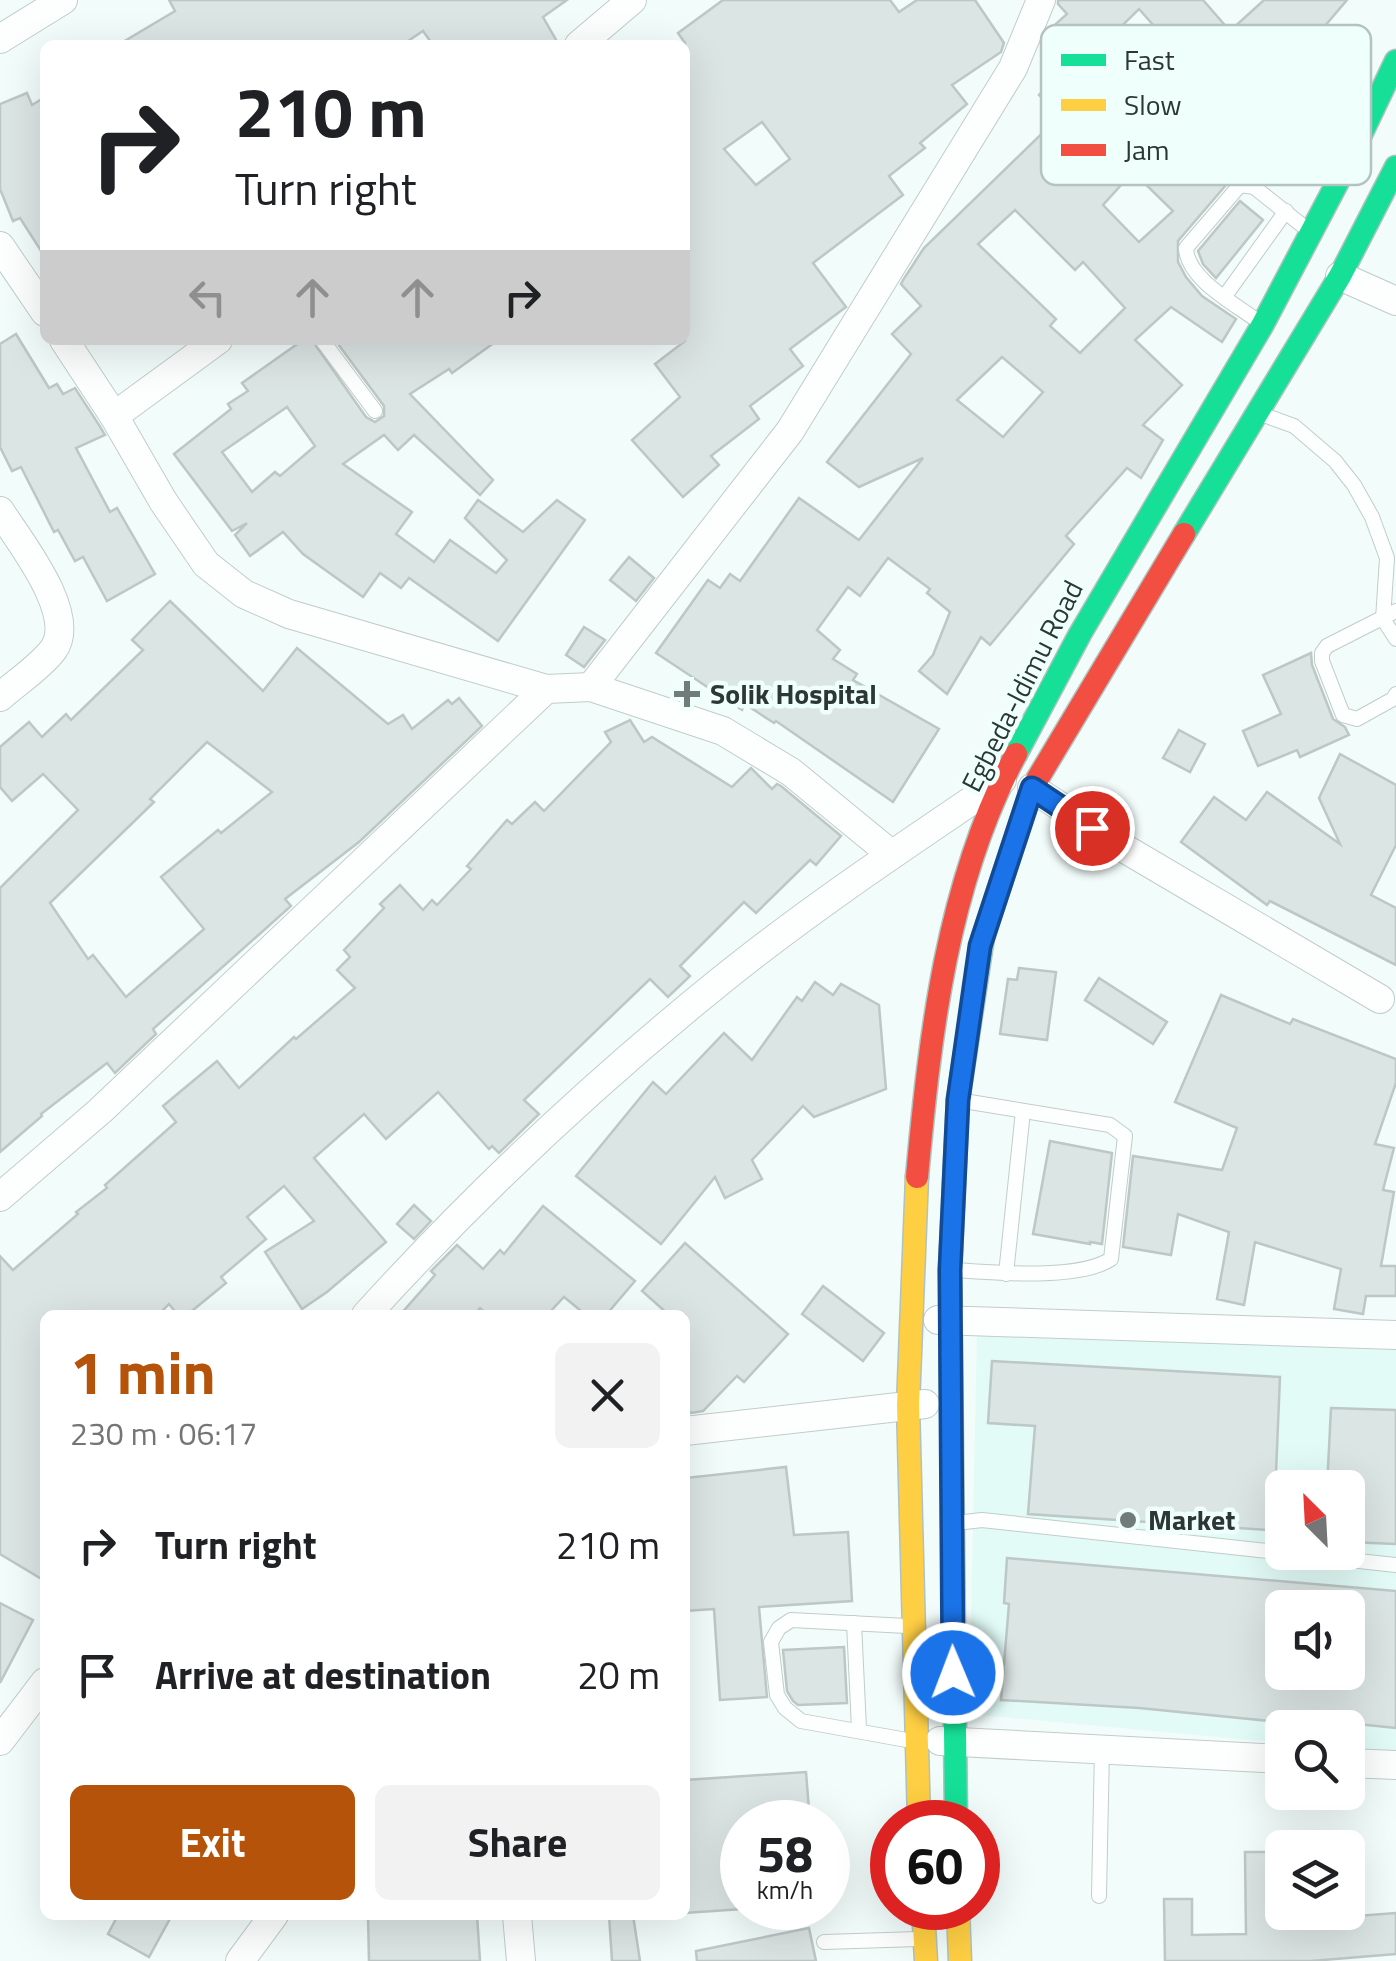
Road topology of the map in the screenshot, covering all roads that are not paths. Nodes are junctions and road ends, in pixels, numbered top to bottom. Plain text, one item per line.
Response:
1 (63, 0) edge
2 (632, 0) edge
3 (1041, 0) edge
4 (0, 39) edge
5 (584, 40) edge
6 (1396, 62) edge
7 (1371, 115) edge
8 (1396, 167) edge
9 (1336, 185) edge
10 (1286, 210) junction
11 (1310, 232) junction
12 (5, 263) edge
13 (1340, 276) junction
14 (1225, 296) junction
15 (1396, 300) edge
16 (40, 306) edge
17 (1263, 324) junction
18 (67, 345) edge
19 (211, 345) edge
20 (326, 345) edge
21 (375, 410) dead end
22 (1259, 413) junction
23 (114, 416) junction
24 (0, 511) edge
25 (1389, 616) edge
26 (1396, 640) edge
27 (591, 687) junction
28 (546, 690) junction
29 (1396, 694) edge
30 (0, 697) edge
31 (1002, 780) junction
32 (1032, 788) junction
33 (891, 854) junction
34 (1380, 999) dead end
35 (958, 1100) junction
36 (1023, 1110) junction
37 (0, 1197) edge
38 (950, 1270) junction
39 (1006, 1274) junction
40 (371, 1310) edge
41 (952, 1319) junction
42 (912, 1321) junction
43 (1396, 1335) edge
44 (951, 1402) junction
45 (908, 1405) junction
46 (690, 1430) edge
47 (951, 1524) junction
48 (1396, 1565) edge
49 (854, 1623) junction
50 (913, 1626) junction
51 (40, 1689) edge
52 (859, 1729) junction
53 (0, 1741) edge
54 (954, 1741) junction
55 (916, 1742) junction
56 (1102, 1749) junction
57 (1265, 1758) edge
58 (1365, 1763) edge
59 (1396, 1765) edge
60 (918, 1800) edge
61 (955, 1800) edge
62 (1099, 1896) dead end
63 (270, 1920) edge
64 (517, 1920) edge
65 (959, 1930) edge
66 (824, 1942) dead end
67 (925, 1950) edge
68 (240, 1961) edge
69 (521, 1961) edge
70 (960, 1961) edge

1 - 4 street
2 - 5 street
3 - 27 street
6 - 7 main road, Egbeda-Idimu Road
8 - 13 main road, Egbeda-Idimu Road
9 - 11 main road, Egbeda-Idimu Road
10 - 11 lane
10 - 14 lane
10 - 14 lane
11 - 17 main road, Egbeda-Idimu Road
12 - 16 street
13 - 15 street
13 - 22 main road, Egbeda-Idimu Road
14 - 17 lane
17 - 31 main road, Egbeda-Idimu Road
18 - 23 street
19 - 23 street
20 - 21 lane
22 - 25 lane
22 - 32 main road, Egbeda-Idimu Road
23 - 28 street
24 - 30 street
25 - 26 lane
25 - 29 lane
27 - 28 street
27 - 33 street
28 - 37 street
31 - 33 street
31 - 42 main road, Egbeda-Idimu Road
32 - 34 street
32 - 35 main road, Egbeda-Idimu Road
33 - 40 street
35 - 36 lane
35 - 38 main road, Egbeda-Idimu Road
36 - 39 lane
36 - 39 lane
38 - 39 lane
38 - 41 main road, Egbeda-Idimu Road
41 - 42 street
41 - 43 street
41 - 44 main road, Egbeda-Idimu Road
42 - 45 main road, Egbeda-Idimu Road
44 - 45 street
44 - 47 main road, Egbeda-Idimu Road
45 - 46 street
45 - 50 main road, Egbeda-Idimu Road
47 - 48 lane
47 - 54 main road, Egbeda-Idimu Road
49 - 50 lane
49 - 52 lane
49 - 52 lane
50 - 55 main road, Egbeda-Idimu Road
51 - 53 street
52 - 55 lane
54 - 55 street
54 - 56 street
54 - 61 main road, Egbeda-Idimu Road
55 - 60 main road, Egbeda-Idimu Road
56 - 57 street
56 - 62 lane
58 - 59 street
63 - 68 street
64 - 69 street
65 - 70 main road
66 - 67 lane

